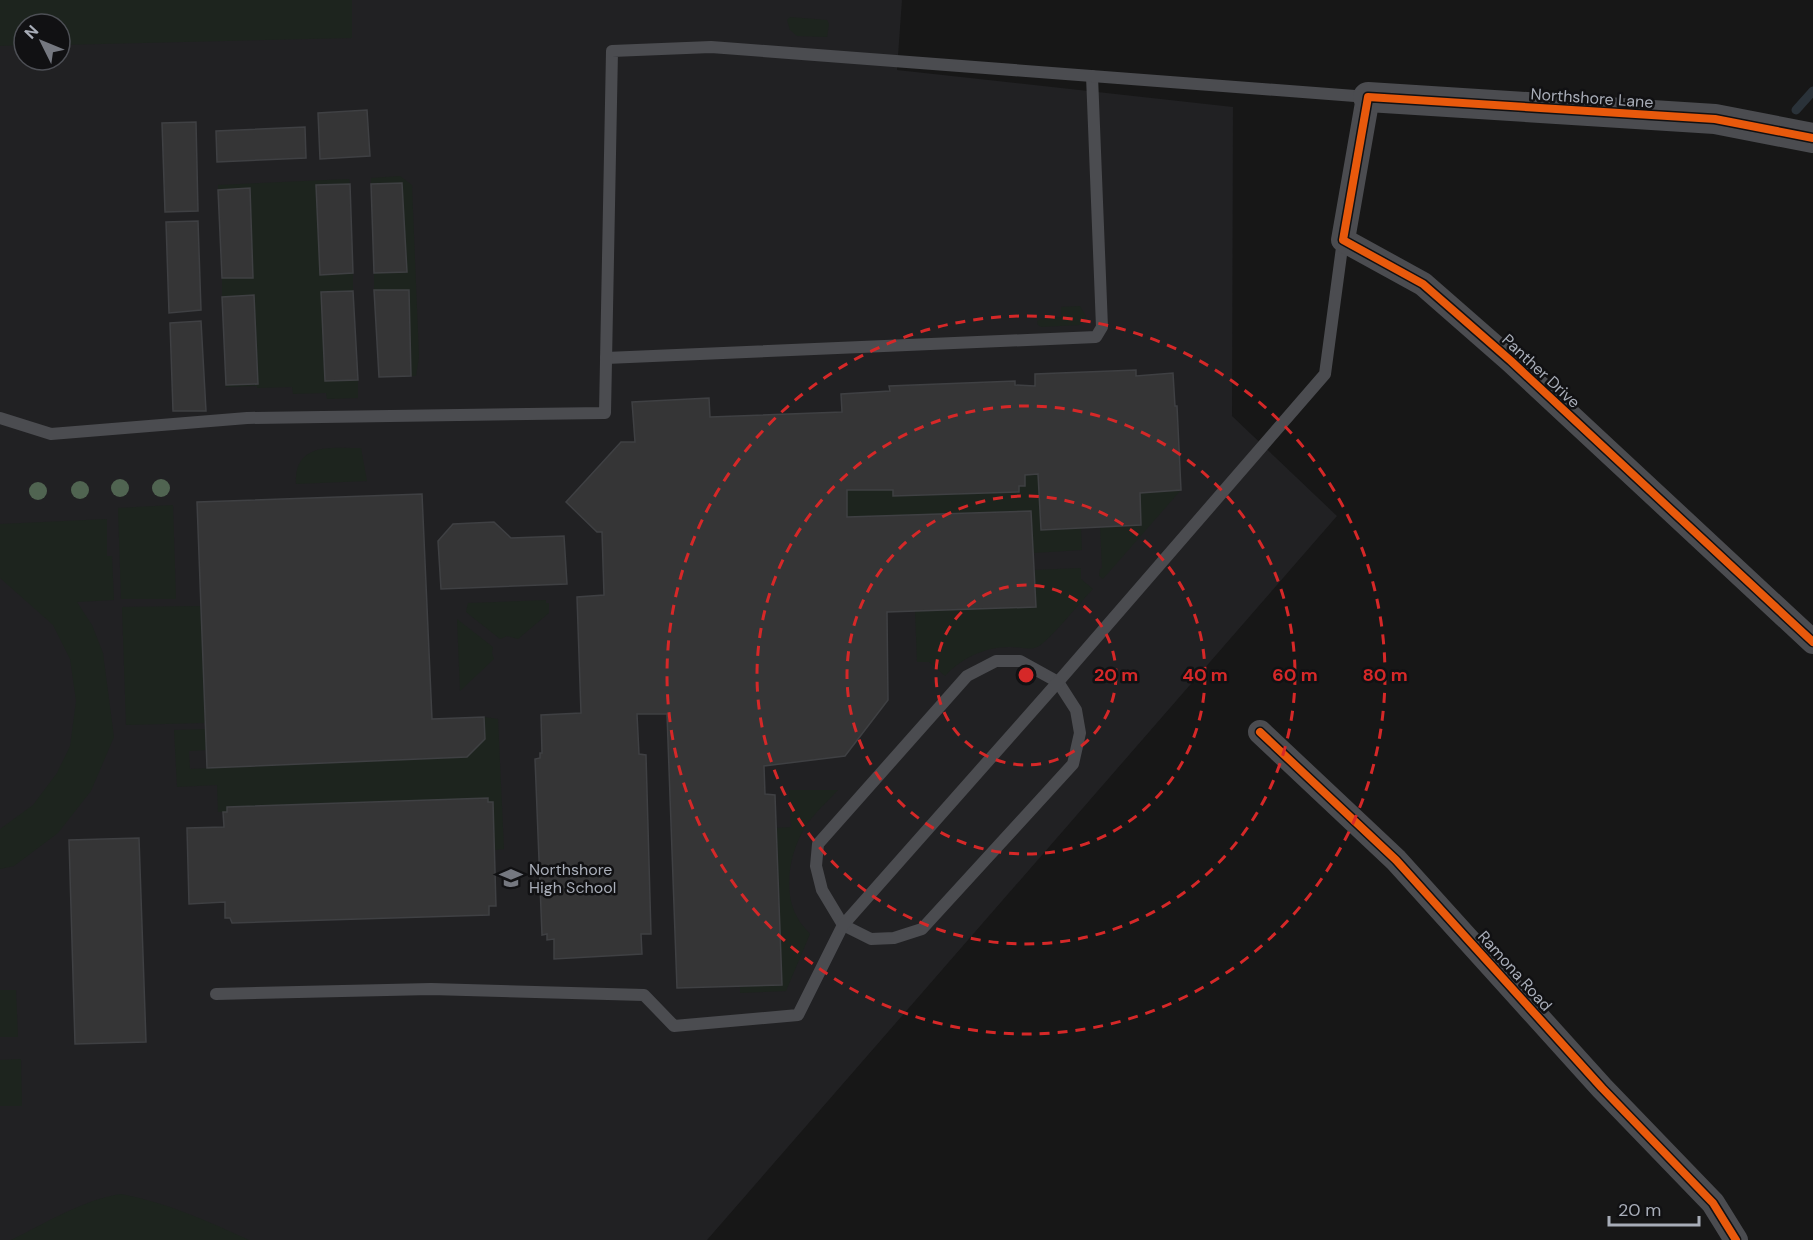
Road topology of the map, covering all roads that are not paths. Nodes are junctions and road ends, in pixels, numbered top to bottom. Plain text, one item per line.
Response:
1 (1092, 76) junction
2 (1368, 97) junction
3 (1813, 138) edge
4 (1343, 240) junction
5 (606, 358) junction
6 (0, 418) edge
7 (1813, 642) edge
8 (1058, 682) junction
9 (1260, 732) dead end
10 (843, 925) junction
11 (216, 994) dead end
12 (1736, 1240) edge

1 - 2 lane
1 - 5 lane
1 - 5 lane
2 - 3 street, Northshore Lane
2 - 4 street
4 - 7 street, Panther Drive
4 - 8 lane
5 - 6 lane
8 - 10 lane
8 - 10 lane
8 - 10 lane
9 - 12 street, Ramona Road
10 - 11 lane

